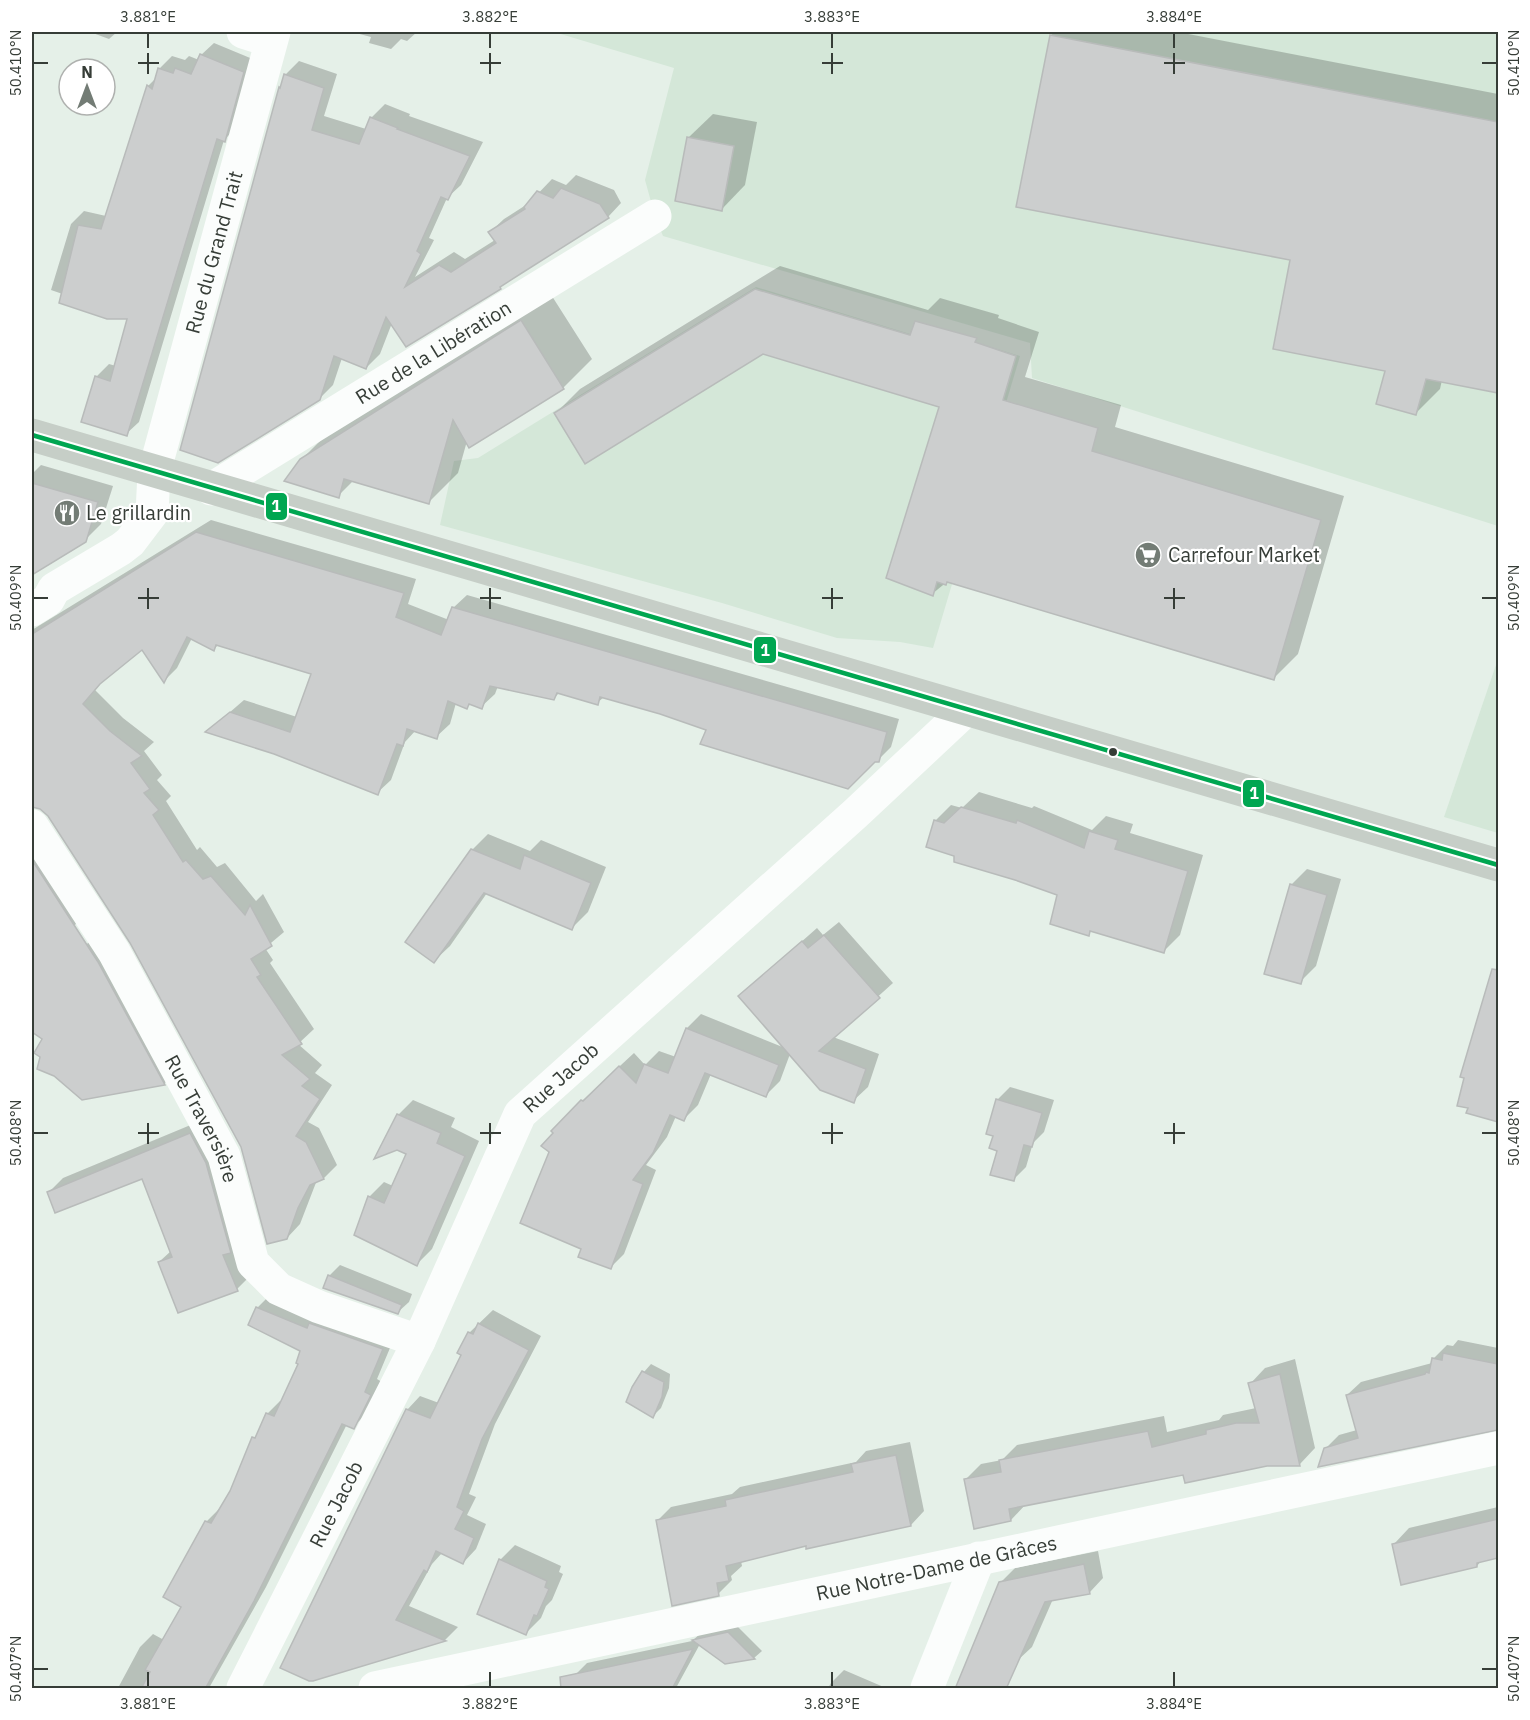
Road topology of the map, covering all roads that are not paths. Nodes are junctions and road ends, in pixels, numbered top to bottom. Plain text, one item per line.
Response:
1 (263, 35) edge
2 (655, 216) dead end
3 (32, 435) edge
4 (154, 473) junction
5 (211, 489) junction
6 (32, 610) edge
7 (966, 710) junction
8 (32, 826) edge
9 (1498, 865) edge
10 (419, 1341) junction
11 (1498, 1448) edge
12 (979, 1558) junction
13 (243, 1689) edge
14 (375, 1689) edge
15 (927, 1689) edge

1 - 4 street, Rue du Grand Trait
2 - 5 street, Rue de la Libération
3 - 4 main road
4 - 5 main road
4 - 6 street
5 - 7 main road
7 - 9 main road
7 - 10 street, Rue Jacob
8 - 10 street, Rue Traversière
10 - 13 street, Rue Jacob
11 - 12 street, Rue Notre-Dame de Grâces
12 - 14 street, Rue Notre-Dame de Grâces
12 - 15 street

